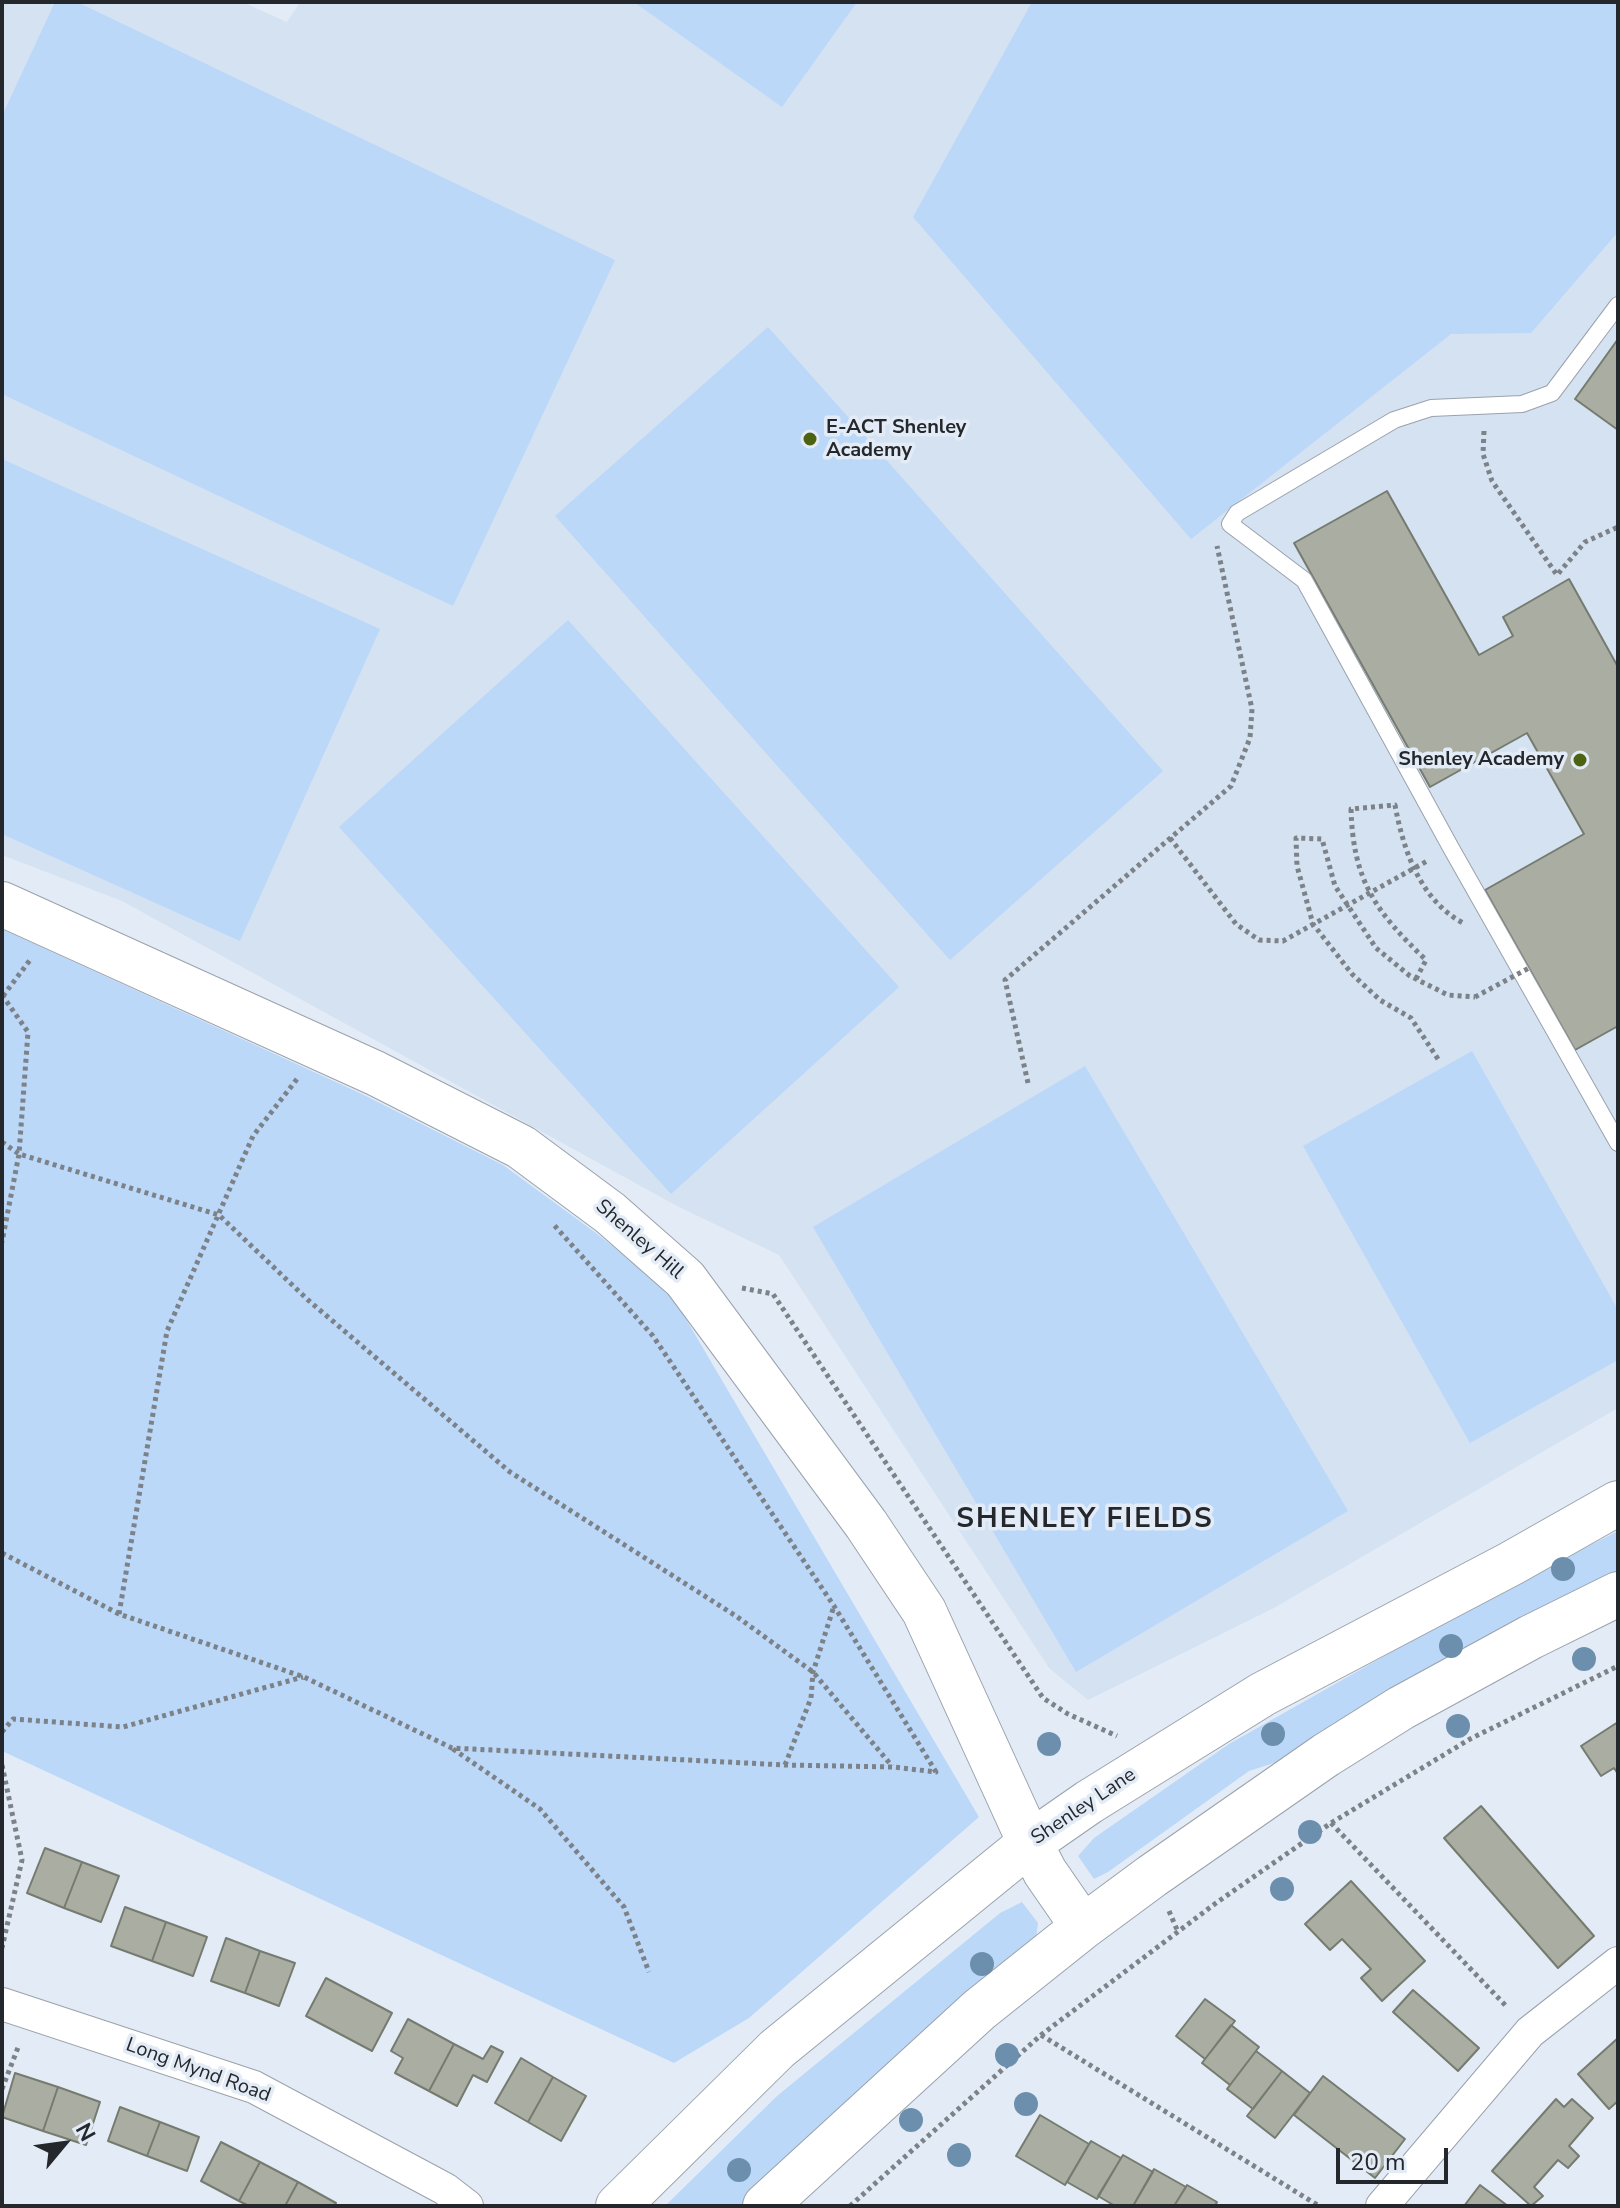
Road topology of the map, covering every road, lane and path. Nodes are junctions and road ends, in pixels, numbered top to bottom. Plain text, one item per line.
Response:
1 (1618, 305) edge
2 (1486, 406) junction
3 (1230, 524) junction
4 (1618, 527) edge
5 (1170, 838) junction
6 (1428, 861) dead end
7 (1414, 868) junction
8 (1369, 893) junction
9 (2, 904) edge
10 (1347, 905) junction
11 (1313, 924) junction
12 (1502, 937) junction
13 (18, 955) dead end
14 (1529, 968) dead end
15 (1416, 979) junction
16 (2, 996) edge
17 (1438, 1059) dead end
18 (302, 1072) dead end
19 (1028, 1083) dead end
20 (2, 1142) edge
21 (1618, 1143) edge
22 (19, 1154) junction
23 (219, 1215) junction
24 (551, 1222) dead end
25 (2, 1242) edge
26 (685, 1279) junction
27 (1618, 1503) edge
28 (2, 1553) edge
29 (1618, 1594) edge
30 (834, 1606) junction
31 (119, 1614) junction
32 (1618, 1666) edge
33 (813, 1672) junction
34 (304, 1677) junction
35 (2, 1732) edge
36 (1127, 1741) dead end
37 (452, 1748) junction
38 (2, 1765) edge
39 (785, 1765) junction
40 (893, 1767) junction
41 (1331, 1823) junction
42 (1030, 1843) junction
43 (1083, 1927) junction
44 (2, 1948) edge
45 (1618, 1963) edge
46 (649, 1972) dead end
47 (16, 2009) edge
48 (1530, 2032) junction
49 (1041, 2035) junction
50 (2, 2089) edge
51 (450, 2200) edge
52 (618, 2206) edge
53 (765, 2206) edge
54 (850, 2206) edge
55 (1319, 2206) edge
56 (1382, 2206) edge

1 - 2 lane
2 - 3 lane
2 - 4 path
3 - 5 path
3 - 12 lane
5 - 11 path
5 - 19 path
6 - 7 path
7 - 8 path
7 - 8 path
7 - 12 path
8 - 10 path
8 - 15 path
9 - 26 main road, Shenley Hill
10 - 11 path
10 - 11 path
10 - 15 path
11 - 17 path
12 - 21 lane
13 - 16 path
14 - 15 path, bridge
16 - 22 path
18 - 23 path
20 - 22 path
22 - 23 path
22 - 25 path
23 - 31 path
23 - 33 path
24 - 30 path
26 - 36 path
26 - 42 main road, Shenley Hill
27 - 42 main road, Shenley Lane
28 - 31 path
29 - 43 main road
30 - 33 path
30 - 40 path
31 - 34 path
32 - 41 path
33 - 39 path
33 - 40 path
34 - 35 path
34 - 37 path
37 - 39 path
37 - 46 path
38 - 44 path
39 - 40 path
41 - 48 path
41 - 49 path
42 - 43 main road, Shenley Hill
42 - 52 main road, Shenley Lane
43 - 53 main road
45 - 48 street
47 - 50 path
47 - 51 street, Long Mynd Road
48 - 56 street
49 - 54 path
49 - 55 path

